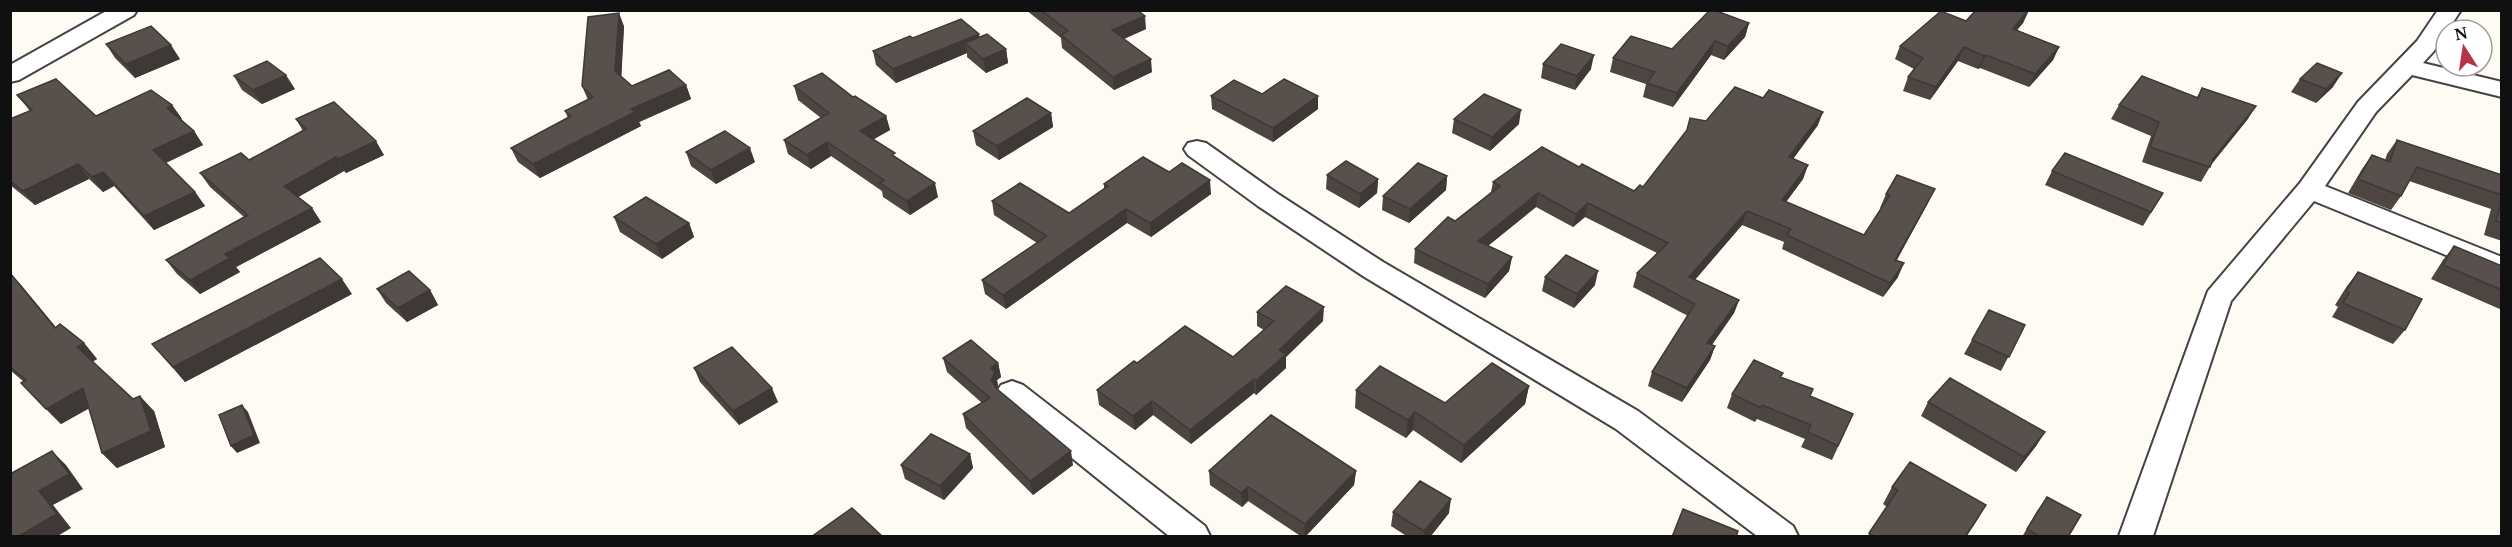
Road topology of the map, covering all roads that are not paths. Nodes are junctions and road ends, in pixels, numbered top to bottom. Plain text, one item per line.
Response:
1 (126, 10) edge
2 (2450, 10) edge
3 (2407, 66) junction
4 (10, 75) edge
5 (2502, 90) edge
6 (1197, 149) dead end
7 (2308, 189) junction
8 (2502, 268) edge
9 (1012, 393) dead end
10 (1193, 537) edge
11 (1781, 537) edge
12 (2136, 537) edge

1 - 4 street
2 - 3 street
3 - 5 street
3 - 7 street
6 - 11 street
7 - 8 street
7 - 12 street
9 - 10 street

